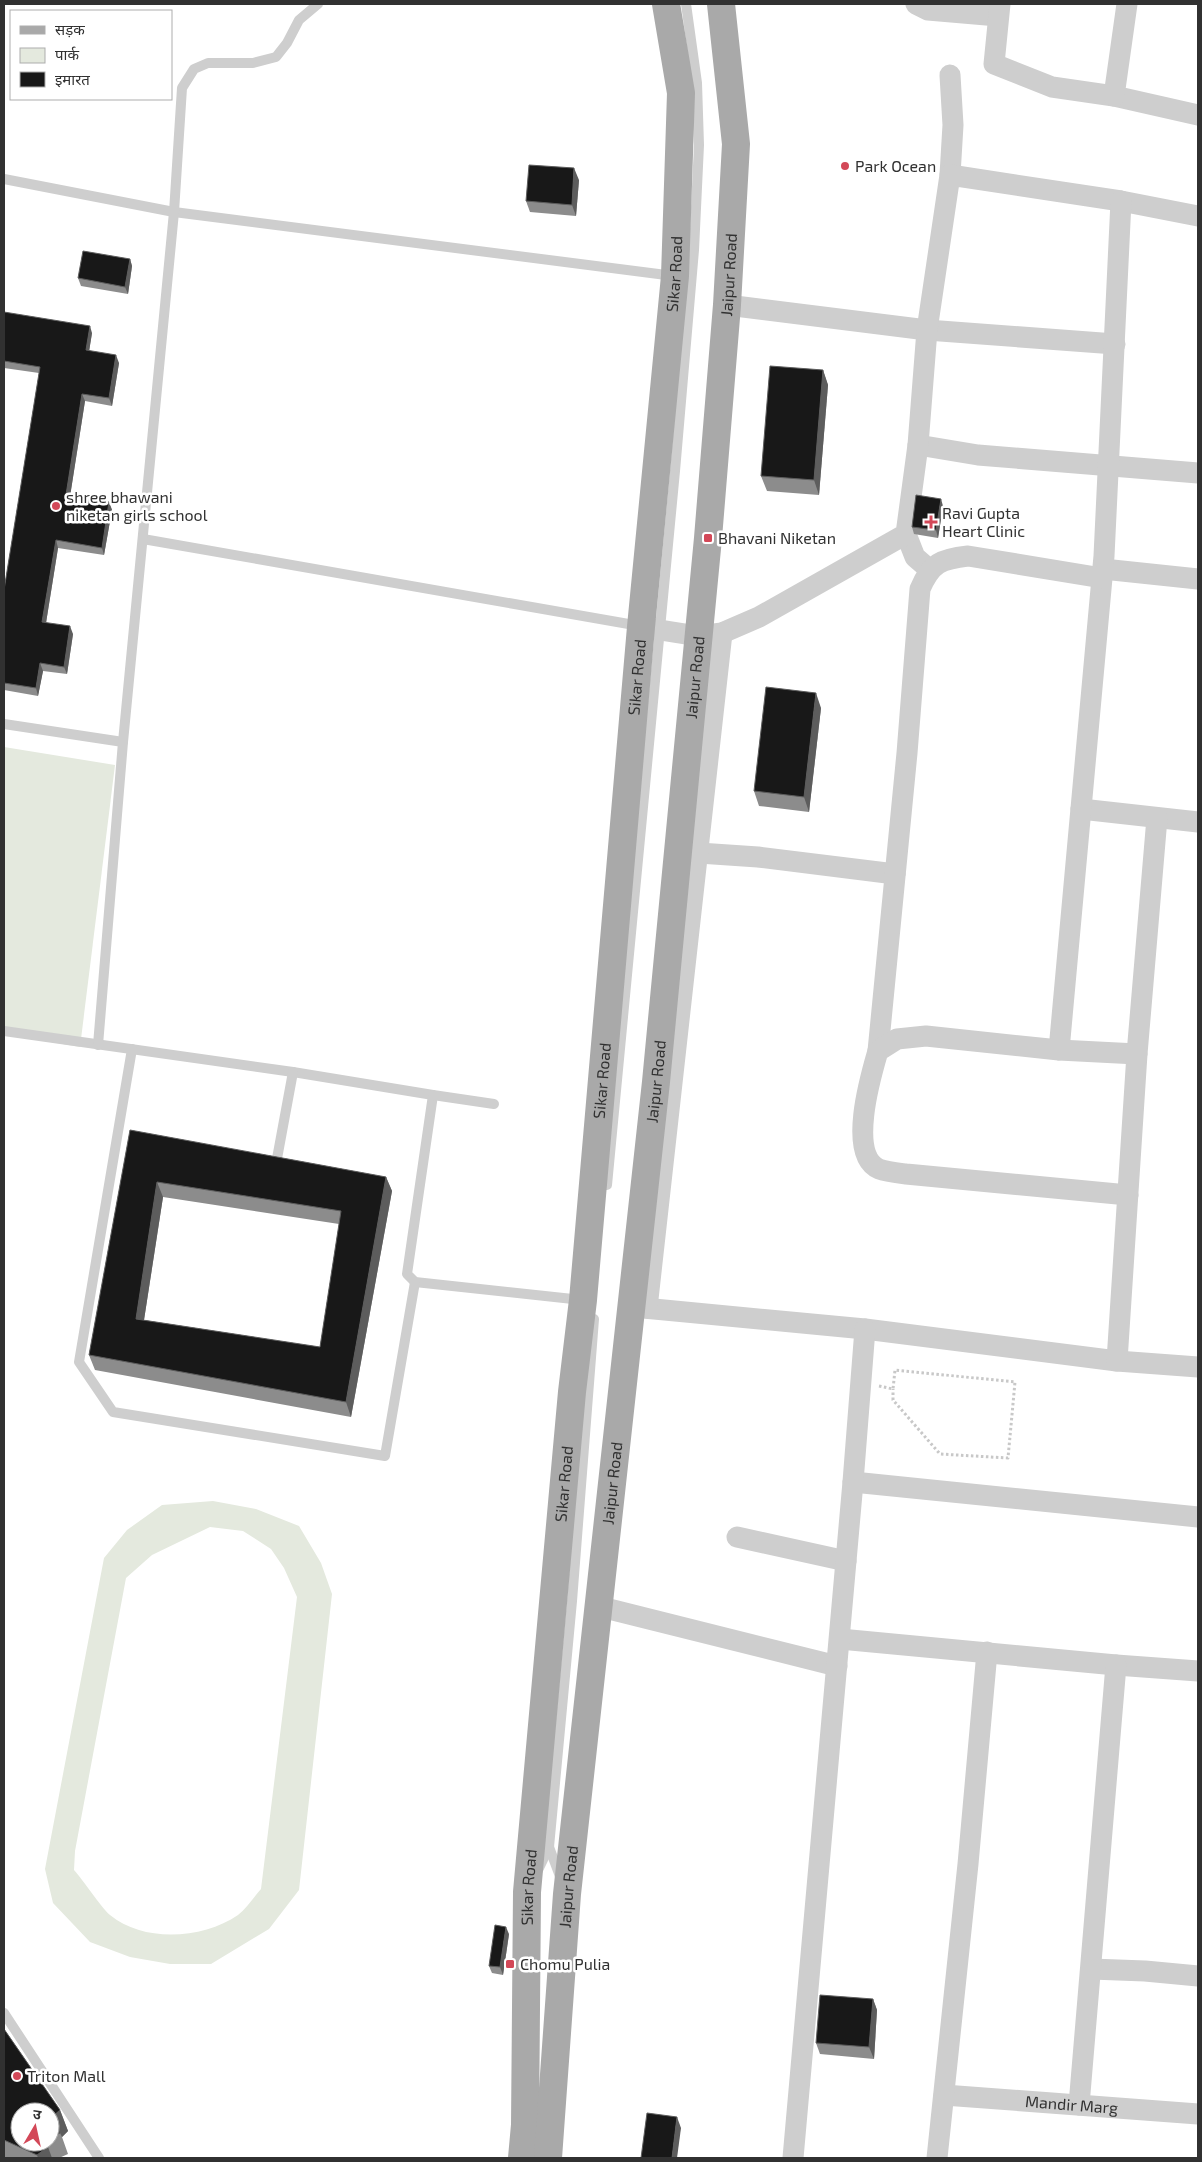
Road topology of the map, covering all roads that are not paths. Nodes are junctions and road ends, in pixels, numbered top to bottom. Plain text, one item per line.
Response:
1 (318, 4) edge
2 (666, 4) edge
3 (686, 4) edge
4 (721, 4) edge
5 (916, 4) edge
6 (1127, 4) edge
7 (999, 10) edge
8 (950, 75) dead end
9 (1114, 96) junction
10 (1198, 115) edge
11 (950, 175) junction
12 (4, 179) edge
13 (1121, 201) junction
14 (174, 212) junction
15 (1198, 216) edge
16 (674, 276) junction
17 (727, 305) junction
18 (927, 330) junction
19 (1115, 344) junction
20 (918, 445) junction
21 (1110, 465) junction
22 (1198, 473) edge
23 (906, 534) junction
24 (143, 539) junction
25 (930, 570) junction
26 (1102, 573) junction
27 (1198, 579) edge
28 (650, 628) junction
29 (710, 634) junction
30 (4, 724) edge
31 (123, 742) junction
32 (1081, 809) junction
33 (1157, 818) junction
34 (1198, 822) edge
35 (688, 852) junction
36 (895, 874) junction
37 (4, 1031) edge
38 (98, 1045) junction
39 (132, 1049) junction
40 (1059, 1050) junction
41 (878, 1051) junction
42 (1137, 1054) junction
43 (293, 1072) junction
44 (433, 1095) junction
45 (494, 1104) dead end
46 (276, 1164) edge
47 (606, 1192) dead end
48 (1128, 1195) junction
49 (415, 1282) junction
50 (589, 1305) junction
51 (639, 1307) junction
52 (865, 1329) junction
53 (1117, 1360) junction
54 (1198, 1367) edge
55 (853, 1482) junction
56 (1198, 1517) edge
57 (736, 1537) dead end
58 (846, 1561) junction
59 (597, 1606) junction
60 (840, 1639) junction
61 (987, 1652) junction
62 (1116, 1665) junction
63 (837, 1666) junction
64 (1198, 1671) edge
65 (549, 1847) junction
66 (527, 1892) junction
67 (566, 1894) junction
68 (1090, 1969) junction
69 (1198, 1976) edge
70 (4, 2013) edge
71 (944, 2095) junction
72 (1079, 2105) junction
73 (1198, 2114) edge
74 (99, 2158) edge
75 (522, 2158) edge
76 (548, 2158) edge
77 (793, 2158) edge
78 (937, 2158) edge

1 - 14 lane
2 - 16 main road, Sikar Road
3 - 28 lane
4 - 17 main road, Jaipur Road
5 - 7 street
6 - 9 street
7 - 9 street
8 - 11 street
9 - 10 street
11 - 13 street
11 - 18 street
12 - 14 lane
13 - 15 street
13 - 19 street
14 - 16 lane
14 - 24 lane
16 - 28 main road, Sikar Road
17 - 18 street
17 - 29 main road, Jaipur Road
18 - 19 street
18 - 20 street
19 - 21 street
20 - 21 street
20 - 23 street
21 - 22 street
21 - 26 street
23 - 25 street
23 - 29 street
24 - 28 lane
24 - 31 lane
25 - 26 street
25 - 36 street
26 - 27 street
26 - 32 street
28 - 29 street
28 - 47 lane
28 - 50 main road, Sikar Road
29 - 35 main road, Jaipur Road
30 - 31 lane
31 - 38 lane
32 - 33 street
32 - 40 street
33 - 34 street
33 - 42 street
35 - 36 street
35 - 51 main road, Jaipur Road
36 - 41 street
37 - 38 lane
38 - 39 lane
39 - 43 lane
39 - 49 lane
40 - 41 street
40 - 42 street
41 - 48 street
42 - 48 street
43 - 44 lane
43 - 46 lane
44 - 45 lane
44 - 49 lane
48 - 53 street
49 - 50 lane
50 - 65 lane
50 - 66 main road, Sikar Road
51 - 52 street
51 - 59 main road, Jaipur Road
52 - 53 street
52 - 55 street
53 - 54 street
55 - 56 street
55 - 58 street
57 - 58 street
58 - 60 street
59 - 63 street
59 - 67 main road, Jaipur Road
60 - 61 street
60 - 63 street
61 - 62 street
61 - 71 street
62 - 64 street
62 - 68 street
63 - 77 street
65 - 66 lane
65 - 67 lane
66 - 75 main road, Sikar Road
67 - 76 main road, Jaipur Road
68 - 69 street
68 - 72 street
70 - 74 lane
71 - 72 street, Mandir Marg
71 - 78 street
72 - 73 street, Mandir Marg

